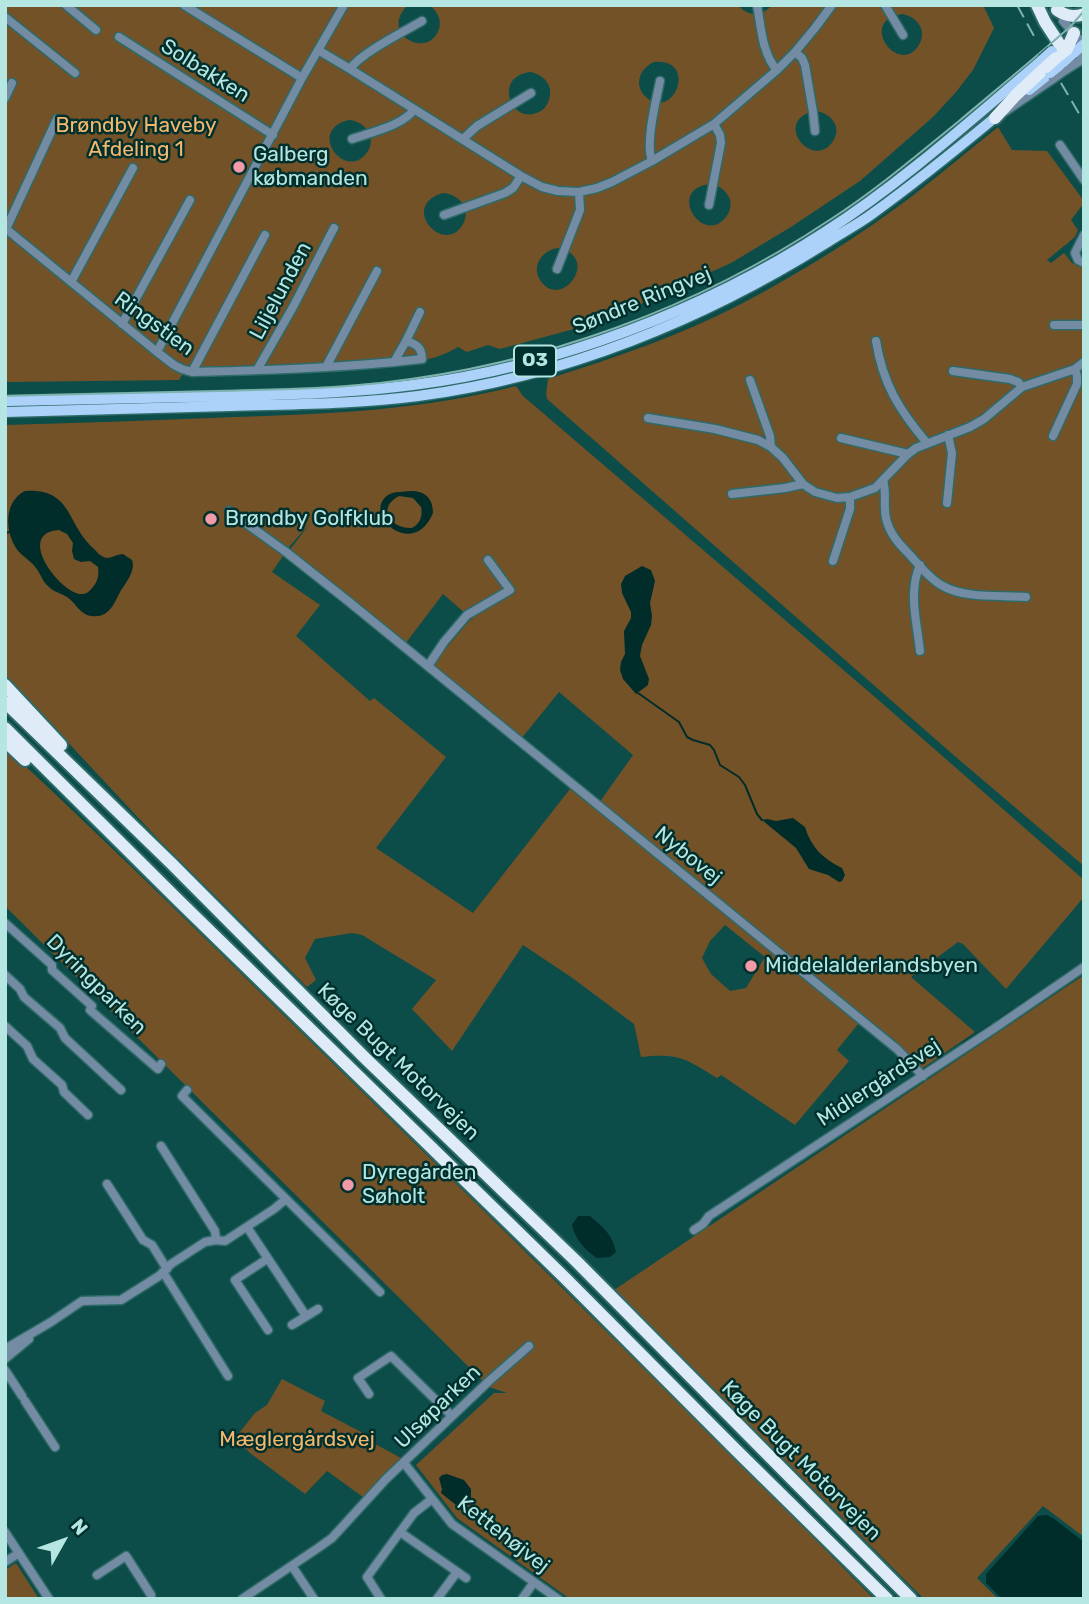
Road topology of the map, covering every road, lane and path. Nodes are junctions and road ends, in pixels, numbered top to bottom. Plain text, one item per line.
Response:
1 (66, 5) edge
2 (184, 5) edge
3 (344, 5) edge
4 (757, 5) edge
5 (832, 5) edge
6 (885, 5) edge
7 (1039, 5) edge
8 (1057, 12) edge
9 (1084, 14) edge
10 (5, 17) edge
11 (422, 21) dead end
12 (96, 30) dead end
13 (903, 35) dead end
14 (119, 37) dead end
15 (318, 50) junction
16 (795, 52) junction
17 (1068, 52) edge
18 (350, 69) junction
19 (776, 70) junction
20 (75, 73) dead end
21 (302, 78) junction
22 (660, 81) dead end
23 (12, 83) dead end
24 (531, 93) dead end
25 (5, 98) edge
26 (414, 109) junction
27 (995, 118) joint
28 (57, 119) dead end
29 (714, 124) junction
30 (815, 131) dead end
31 (273, 135) junction
32 (352, 139) dead end
33 (463, 139) junction
34 (1060, 145) dead end
35 (652, 161) junction
36 (133, 168) dead end
37 (521, 176) junction
38 (1084, 180) edge
39 (579, 192) junction
40 (190, 200) dead end
41 (709, 205) dead end
42 (444, 215) dead end
43 (6, 228) edge
44 (334, 228) dead end
45 (1084, 234) edge
46 (265, 235) dead end
47 (1084, 263) edge
48 (556, 270) dead end
49 (377, 271) dead end
50 (71, 282) junction
51 (419, 312) dead end
52 (122, 324) junction
53 (1054, 325) dead end
54 (1084, 325) edge
55 (406, 341) junction
56 (876, 341) dead end
57 (157, 352) junction
58 (394, 362) junction
59 (1084, 362) edge
60 (326, 367) junction
61 (1075, 369) junction
62 (257, 370) junction
63 (953, 371) dead end
64 (192, 372) junction
65 (750, 380) dead end
66 (1022, 387) junction
67 (5, 401) edge
68 (5, 412) edge
69 (648, 418) dead end
70 (948, 435) junction
71 (1053, 436) dead end
72 (841, 438) dead end
73 (927, 443) junction
74 (771, 447) junction
75 (908, 454) junction
76 (883, 480) junction
77 (803, 484) junction
78 (732, 494) dead end
79 (850, 497) junction
80 (947, 503) dead end
81 (229, 512) dead end
82 (488, 560) dead end
83 (834, 561) dead end
84 (920, 565) junction
85 (1026, 597) dead end
86 (920, 651) dead end
87 (428, 666) junction
88 (5, 685) edge
89 (5, 702) edge
90 (5, 728) edge
91 (5, 741) edge
92 (171, 863) junction
93 (177, 899) junction
94 (5, 923) edge
95 (1084, 967) edge
96 (5, 975) edge
97 (5, 1026) edge
98 (161, 1064) dead end
99 (923, 1076) junction
100 (121, 1090) dead end
101 (187, 1090) dead end
102 (88, 1115) dead end
103 (161, 1146) dead end
104 (107, 1185) dead end
105 (286, 1199) junction
106 (247, 1227) junction
107 (694, 1230) dead end
108 (216, 1240) junction
109 (267, 1259) junction
110 (165, 1270) junction
111 (380, 1292) dead end
112 (318, 1308) dead end
113 (306, 1316) junction
114 (51, 1322) junction
115 (292, 1325) dead end
116 (268, 1330) dead end
117 (529, 1346) dead end
118 (5, 1349) edge
119 (5, 1359) edge
120 (5, 1370) edge
121 (228, 1376) dead end
122 (369, 1394) dead end
123 (452, 1416) junction
124 (55, 1447) dead end
125 (404, 1463) junction
126 (432, 1499) junction
127 (401, 1532) junction
128 (7, 1538) edge
129 (19, 1553) junction
130 (5, 1562) edge
131 (292, 1566) junction
132 (457, 1572) junction
133 (97, 1575) dead end
134 (466, 1578) dead end
135 (534, 1582) junction
136 (151, 1595) dead end
137 (49, 1599) edge
138 (242, 1599) edge
139 (314, 1599) edge
140 (381, 1599) edge
141 (437, 1599) edge
142 (522, 1599) edge
143 (558, 1599) edge
144 (887, 1599) edge
145 (911, 1599) edge

1 - 12 street
2 - 21 street
3 - 15 street
4 - 19 street
5 - 16 street
6 - 13 street
7 - 17 highway
8 - 9 highway
8 - 17 street
10 - 20 street
11 - 18 street
14 - 31 street, Solbakken
15 - 18 street
15 - 21 street
16 - 19 street
16 - 30 street
17 - 27 highway
17 - 67 main road, Søndre Ringvej / O3
18 - 26 street
19 - 29 street
21 - 31 street
22 - 35 street
23 - 25 street
24 - 33 street
26 - 32 street
26 - 33 street
27 - 68 main road, Søndre Ringvej / O3
28 - 43 street
29 - 35 street
29 - 41 street
31 - 57 street
33 - 37 street
34 - 38 street
35 - 39 street
36 - 50 street
37 - 39 street
37 - 42 street
39 - 48 street
40 - 52 street
43 - 50 street, Ringstien
44 - 62 street, Liljelunden
45 - 47 street
46 - 64 street
49 - 60 street
50 - 52 street, Ringstien
51 - 55 street
52 - 57 street, Ringstien
53 - 54 street
55 - 58 street
55 - 58 street, Ringstien
56 - 73 street
57 - 64 street, Ringstien
58 - 60 street, Ringstien
59 - 61 street
60 - 62 street, Ringstien
61 - 66 street
61 - 71 street
62 - 64 street, Ringstien
63 - 66 street
65 - 74 street
66 - 70 street
69 - 74 street
70 - 73 street
70 - 80 street
72 - 75 street
73 - 75 street
74 - 77 street
75 - 76 street
76 - 79 street
76 - 84 street
77 - 78 street
77 - 79 street
79 - 83 street
81 - 87 street, Nybovej
82 - 87 street
84 - 85 street
84 - 86 street
87 - 99 street, Nybovej
88 - 92 highway
89 - 92 highway, Køge Bugt Motorvejen
90 - 93 highway, Køge Bugt Motorvejen
91 - 93 highway
92 - 145 highway, Køge Bugt Motorvejen
93 - 144 highway, Køge Bugt Motorvejen
94 - 98 street, Dyringparken
95 - 99 street, Midlergårdsvej
96 - 100 street
97 - 102 street
99 - 107 street, Midlergårdsvej
101 - 105 street
103 - 108 street
104 - 110 street
105 - 106 street
105 - 111 street
106 - 108 street
106 - 109 street
108 - 110 street
109 - 113 street
109 - 116 street
110 - 114 street
110 - 121 street
112 - 113 street
113 - 115 street
114 - 118 street
114 - 119 street
117 - 123 street, Ulsøparken
120 - 124 street
122 - 123 street
123 - 125 street, Ulsøparken
125 - 126 street, Kettehøjvej
125 - 131 street, Ulsøparken
126 - 127 street
126 - 135 street, Kettehøjvej
127 - 132 street
127 - 140 street
128 - 129 street
129 - 130 street
129 - 137 street
131 - 138 street, Ulsøparken
131 - 139 street
132 - 134 street
132 - 141 street
133 - 136 street
135 - 142 street
135 - 143 street, Kettehøjvej

